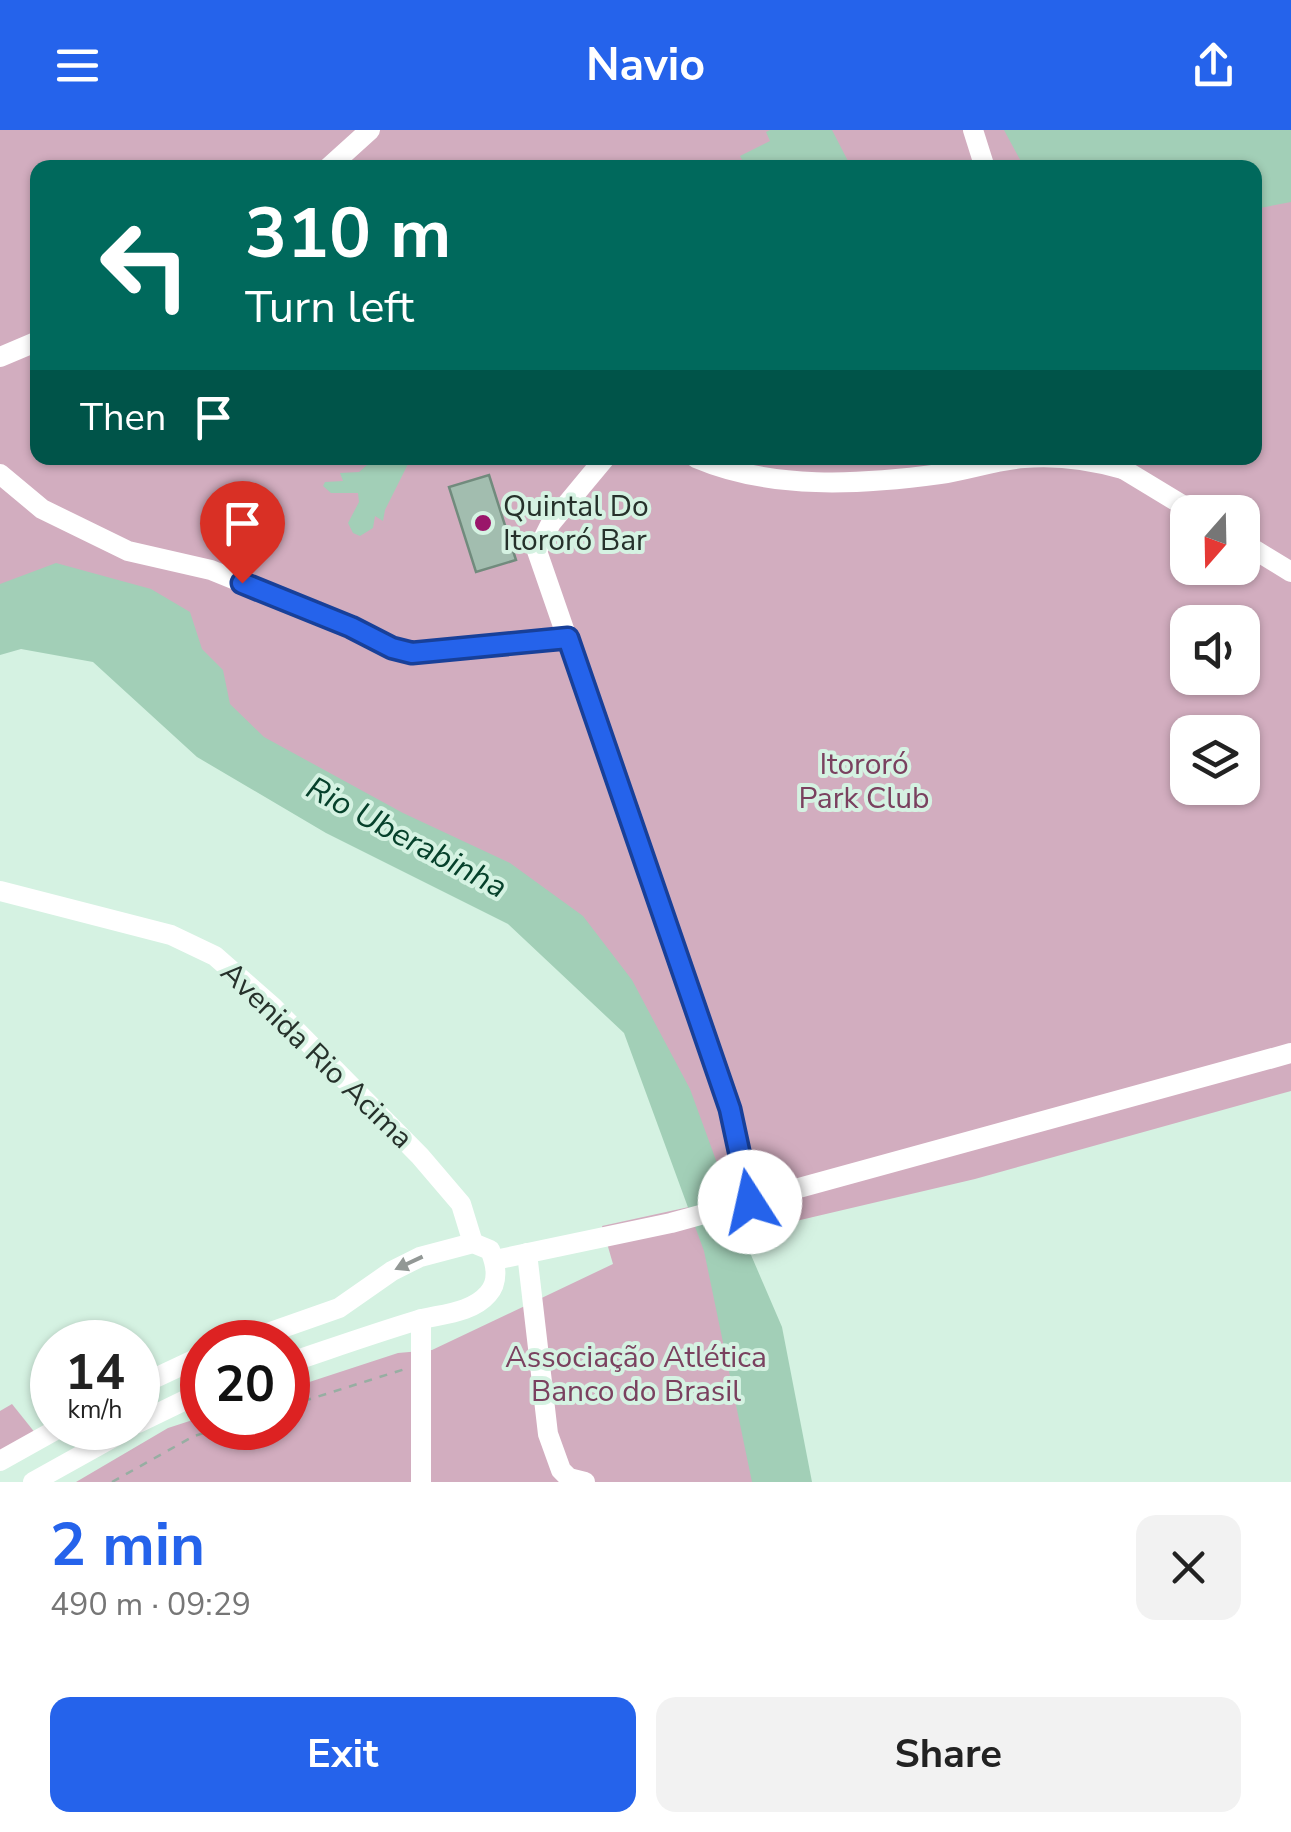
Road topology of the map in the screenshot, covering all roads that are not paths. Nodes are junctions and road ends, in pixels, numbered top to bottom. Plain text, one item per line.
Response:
1 (370, 130) edge
2 (973, 130) edge
3 (337, 160) edge
4 (982, 160) edge
5 (30, 344) edge
6 (0, 357) edge
7 (599, 465) edge
8 (722, 465) edge
9 (985, 465) edge
10 (1121, 465) edge
11 (0, 474) edge
12 (1170, 497) edge
13 (1260, 553) edge
14 (1291, 572) edge
15 (568, 638) junction
16 (0, 890) edge
17 (1291, 1054) edge
18 (739, 1204) junction
19 (474, 1242) junction
20 (527, 1254) junction
21 (494, 1260) junction
22 (305, 1320) edge
23 (421, 1320) junction
24 (310, 1356) edge
25 (30, 1444) edge
26 (89, 1450) edge
27 (5, 1458) edge
28 (29, 1482) edge
29 (421, 1482) edge
30 (585, 1482) edge

1 - 3 street
2 - 4 street
5 - 6 street
7 - 15 street
8 - 9 street
10 - 12 street
11 - 15 street
13 - 14 street
15 - 18 street
16 - 19 street, Avenida Rio Acima
17 - 18 street
18 - 20 street
19 - 21 street
19 -> 22 street
20 - 21 street
20 - 30 street
21 - 23 street
23 - 24 street
23 - 29 street
25 - 27 street
26 - 28 street
27 - 28 street

